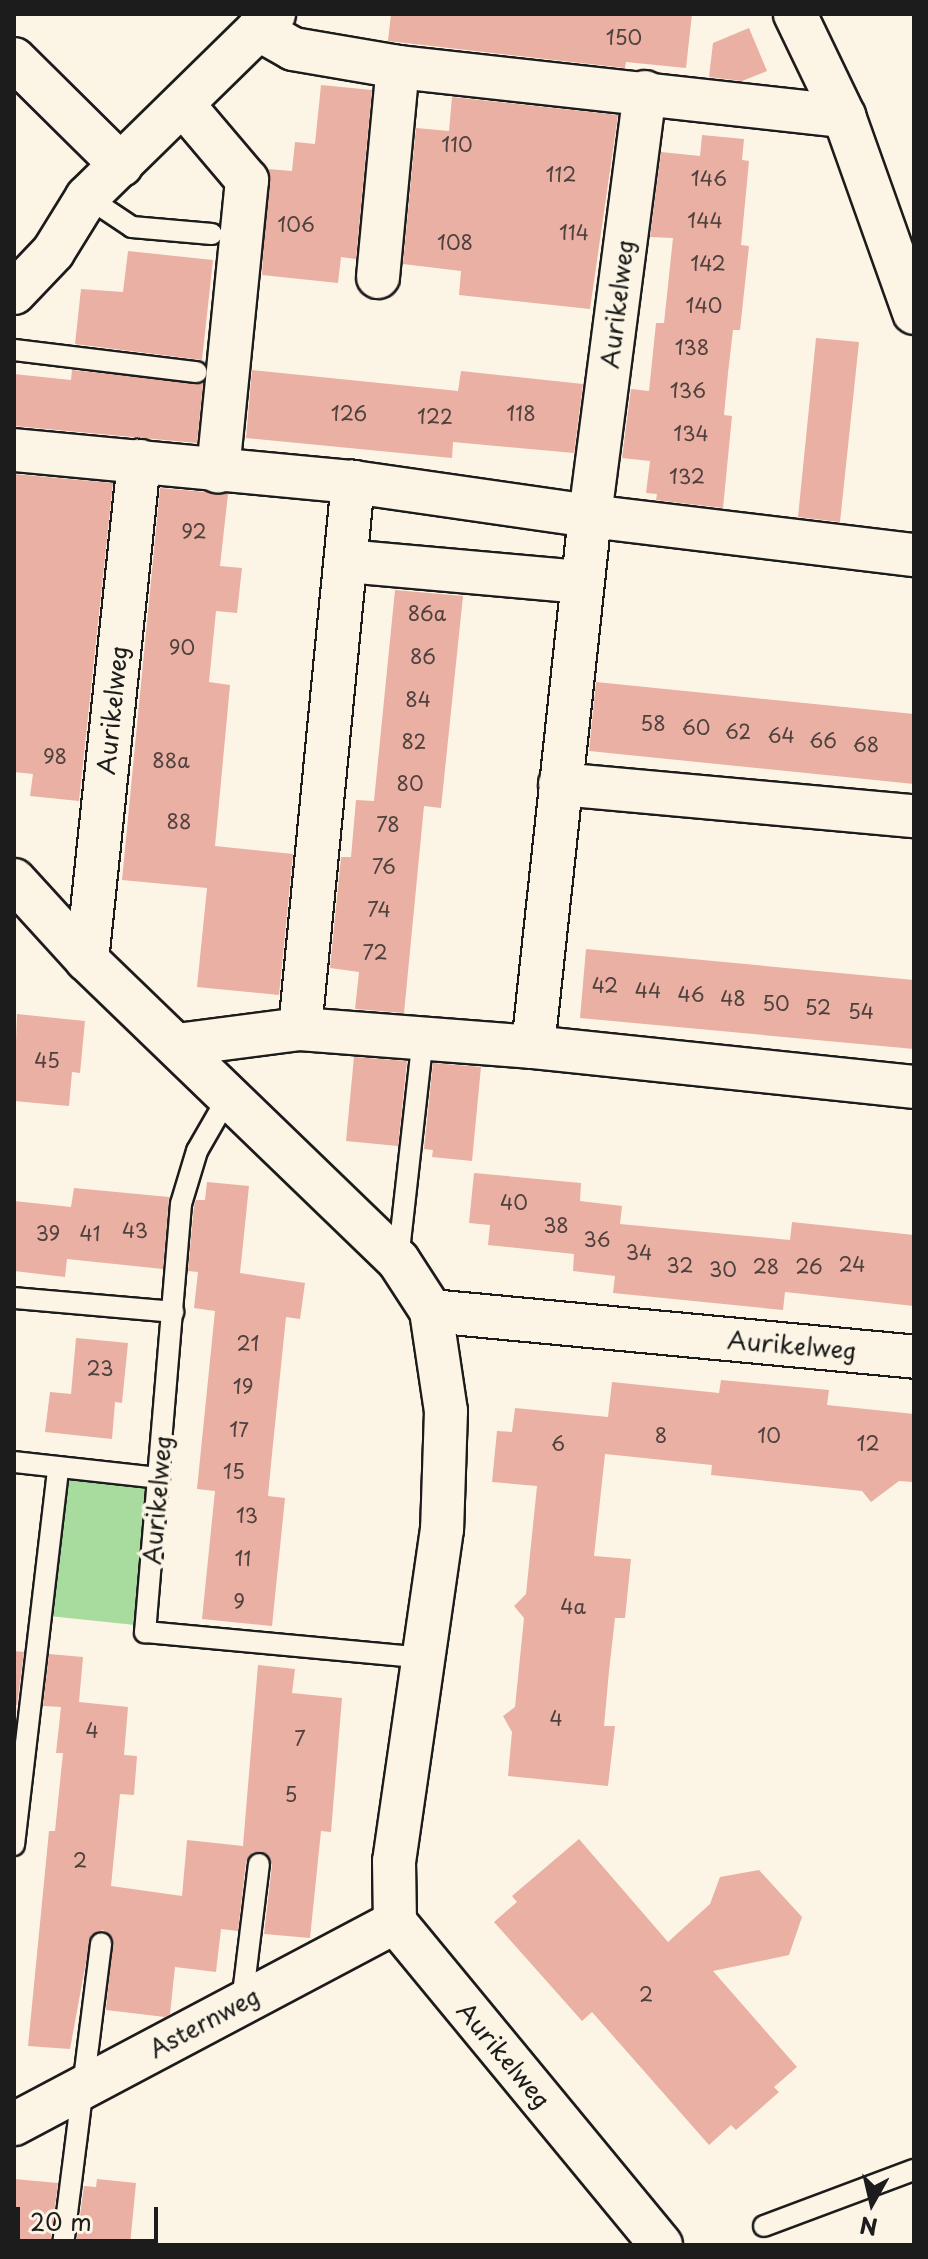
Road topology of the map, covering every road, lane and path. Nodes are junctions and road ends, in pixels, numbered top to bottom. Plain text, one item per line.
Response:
1 (795, 14) edge
2 (266, 22) edge
3 (14, 59) edge
4 (398, 67) junction
5 (645, 92) junction
6 (185, 107) junction
7 (844, 116) junction
8 (121, 165) junction
9 (87, 197) junction
10 (212, 234) dead end
11 (378, 277) dead end
12 (14, 293) edge
13 (914, 313) edge
14 (14, 350) edge
15 (197, 372) dead end
16 (14, 450) edge
17 (139, 461) junction
18 (218, 472) junction
19 (353, 482) junction
20 (590, 516) junction
21 (914, 555) edge
22 (346, 561) junction
23 (581, 582) junction
24 (560, 784) junction
25 (914, 816) edge
26 (14, 880) edge
27 (87, 960) junction
28 (300, 1029) junction
29 (423, 1038) junction
30 (177, 1045) junction
31 (533, 1047) junction
32 (914, 1087) edge
33 (228, 1097) junction
34 (398, 1260) junction
35 (14, 1298) edge
36 (431, 1311) junction
37 (173, 1312) junction
38 (914, 1357) edge
39 (14, 1462) edge
40 (58, 1468) junction
41 (159, 1478) junction
42 (425, 1658) junction
43 (17, 1797) edge
44 (14, 1845) edge
45 (259, 1864) dead end
46 (395, 1922) junction
47 (101, 1943) dead end
48 (242, 2002) junction
49 (84, 2084) junction
50 (14, 2124) edge
51 (914, 2170) edge
52 (764, 2226) dead end
53 (63, 2245) edge
54 (661, 2245) edge

1 - 7 street
2 - 4 street
2 - 6 street
3 - 8 street
4 - 5 street
4 - 11 street
5 - 7 street
5 - 20 street, Aurikelweg
6 - 8 street
6 - 18 street
7 - 13 street
8 - 9 street
9 - 10 lane
9 - 12 street
14 - 15 lane
16 - 17 street
17 - 18 street
17 - 27 street, Aurikelweg
18 - 19 street
19 - 20 street
19 - 22 street
20 - 21 street
20 - 23 street, Aurikelweg
22 - 23 street
22 - 28 street
23 - 24 street, Aurikelweg
24 - 25 street
24 - 31 street, Aurikelweg
26 - 27 street
27 - 30 street
28 - 29 street
28 - 30 street
29 - 31 street
29 - 34 lane
30 - 33 street
31 - 32 street
33 - 34 street
33 - 37 lane, Aurikelweg
34 - 36 street
35 - 37 lane
36 - 38 street, Aurikelweg
36 - 42 street
37 - 41 lane, Aurikelweg
39 - 40 lane
40 - 41 lane
40 - 43 lane
41 - 42 lane, Aurikelweg
42 - 46 street
43 - 44 lane
45 - 48 lane
46 - 48 street, Asternweg
46 - 54 street, Aurikelweg
47 - 49 lane
48 - 49 street, Asternweg
49 - 50 street, Asternweg
49 - 53 lane
51 - 52 lane

